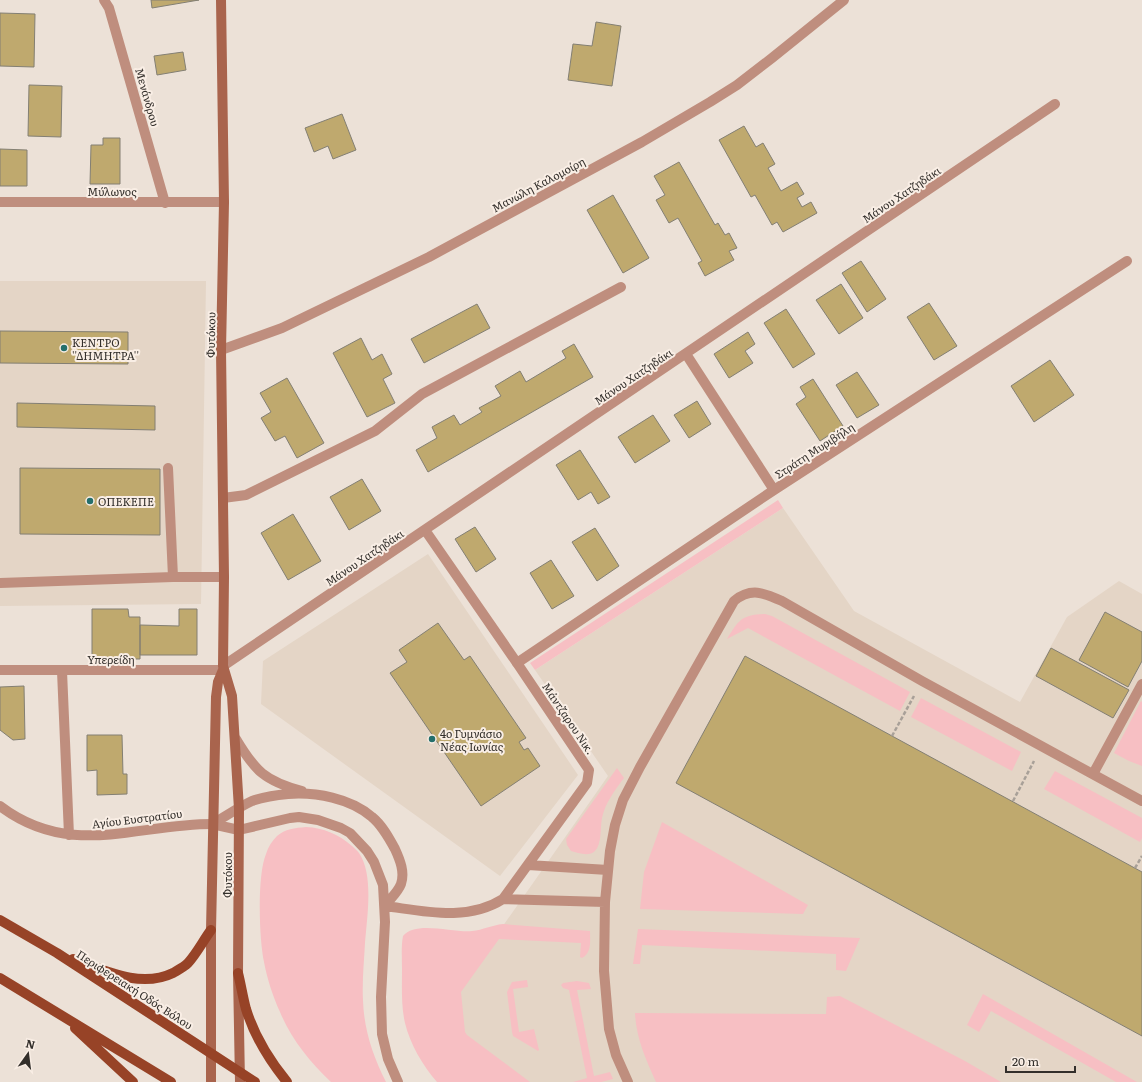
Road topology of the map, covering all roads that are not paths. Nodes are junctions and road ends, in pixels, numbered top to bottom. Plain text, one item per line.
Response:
1 (104, 0) edge
2 (221, 0) edge
3 (844, 0) edge
4 (1055, 104) dead end
5 (0, 202) edge
6 (224, 202) junction
7 (165, 203) junction
8 (1127, 261) dead end
9 (621, 287) dead end
10 (221, 350) junction
11 (686, 354) junction
12 (168, 468) dead end
13 (774, 490) junction
14 (223, 498) junction
15 (426, 530) junction
16 (173, 577) junction
17 (224, 577) junction
18 (0, 583) edge
19 (517, 663) junction
20 (223, 668) junction
21 (0, 670) edge
22 (62, 671) junction
23 (1142, 684) edge
24 (236, 739) junction
25 (1093, 774) junction
26 (317, 795) junction
27 (1142, 801) edge
28 (0, 806) edge
29 (239, 809) junction
30 (212, 824) junction
31 (239, 830) junction
32 (69, 835) junction
33 (528, 865) junction
34 (608, 870) junction
35 (503, 899) junction
36 (605, 902) junction
37 (385, 906) junction
38 (0, 920) edge
39 (211, 930) junction
40 (57, 954) junction
41 (238, 973) junction
42 (0, 978) edge
43 (56, 1011) junction
44 (211, 1053) junction
45 (240, 1077) edge
46 (133, 1082) edge
47 (171, 1082) edge
48 (211, 1082) edge
49 (256, 1082) edge
50 (287, 1082) edge
51 (398, 1082) edge
52 (628, 1082) edge

1 - 7 street, Μενάνδρου
2 - 6 street, Φυτόκου
3 - 10 street, Μανώλη Καλομοίρη
4 - 11 street, Μάνου Χατζηδάκι
5 - 7 street, Μύλωνος
6 - 7 street, Μύλωνος
6 - 10 street, Φυτόκου
8 - 13 street, Στράτη Μυριβήλη
9 - 14 street
10 - 14 street, Φυτόκου
11 - 13 street
11 - 15 street, Μάνου Χατζηδάκι
12 - 16 street
13 - 19 street, Στράτη Μυριβήλη
14 - 17 street, Φυτόκου
15 - 19 street, Μάντζαρου Νικ.
15 - 20 street, Μάνου Χατζηδάκι
16 - 17 street
16 - 18 street
17 - 20 street, Φυτόκου
19 - 33 street, Μάντζαρου Νικ.
20 - 22 street, Υπερείδη
20 - 24 street, Φυτόκου
20 - 30 street, Φυτόκου
21 - 22 street, Υπερείδη
22 - 32 street
23 - 25 street
24 - 26 street
24 - 29 street, Φυτόκου
25 - 27 street
25 - 34 street
26 - 29 street
26 - 37 street
28 - 32 street, Αγίου Ευστρατίου
29 - 30 street
29 - 31 street, Φυτόκου
30 - 31 street, Αγίου Ευστρατίου
30 - 32 street, Αγίου Ευστρατίου
30 - 39 street, Φυτόκου
31 - 37 street
31 - 41 street, Φυτόκου
33 - 34 street
33 - 35 street, Μάντζαρου Νικ.
34 - 36 street
35 - 36 street
35 - 37 street, Μάντζαρου Νικ.
36 - 52 street
37 - 51 street
38 - 40 main road, Περιφερειακή Οδός Βόλου
39 - 40 main road
39 - 44 street, Φυτόκου
40 - 44 main road, Περιφερειακή Οδός Βόλου
41 - 45 street, Φυτόκου
41 - 50 main road
42 - 43 main road
43 - 46 main road
43 - 47 main road
44 - 45 main road, Περιφερειακή Οδός Βόλου
44 - 48 street, Φυτόκου
45 - 49 main road, Περιφερειακή Οδός Βόλου

